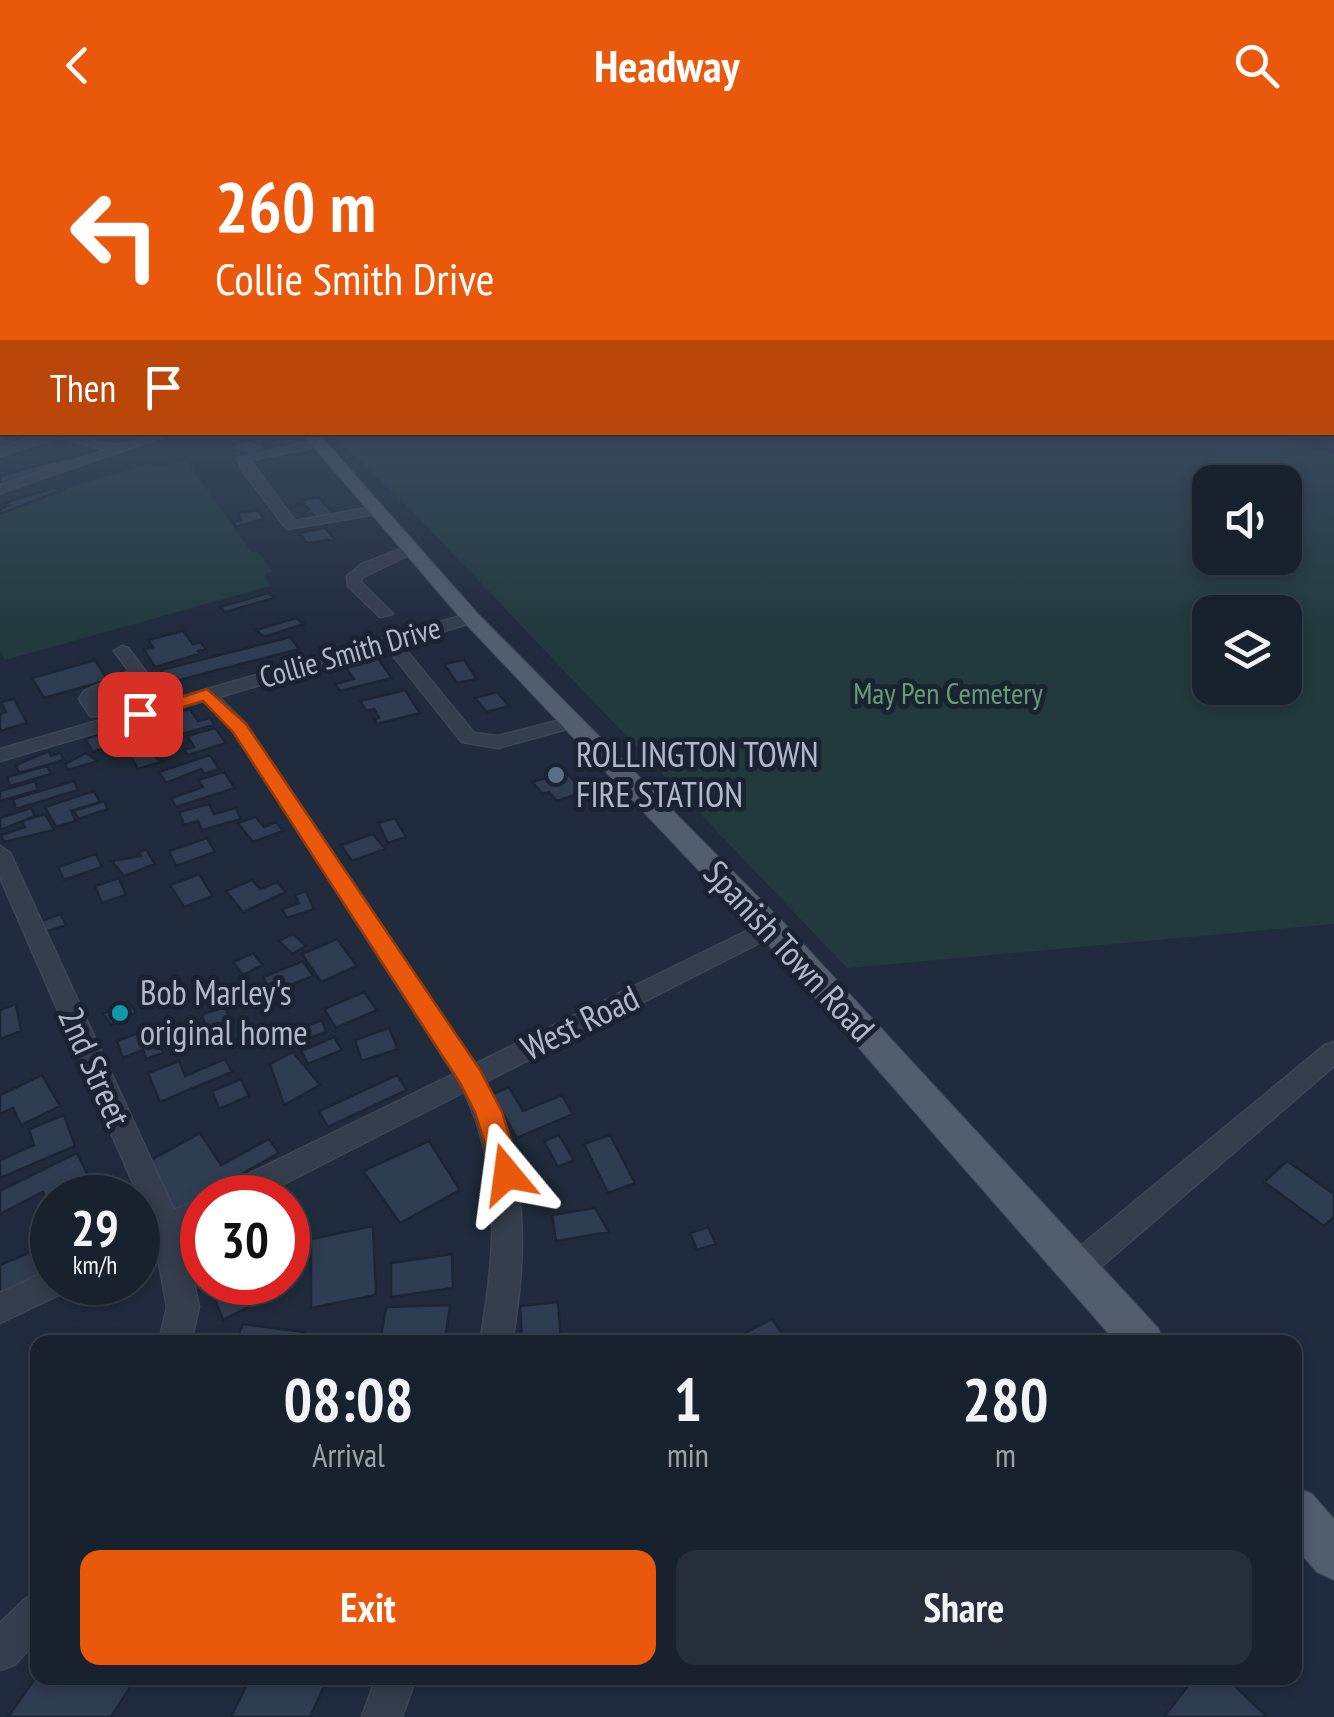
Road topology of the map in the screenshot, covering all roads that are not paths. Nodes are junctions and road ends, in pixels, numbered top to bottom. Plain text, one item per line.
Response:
1 (257, 482) edge
2 (353, 482) edge
3 (378, 510) junction
4 (412, 550) junction
5 (466, 612) junction
6 (385, 614) dead end
7 (390, 641) junction
8 (122, 651) dead end
9 (207, 694) junction
10 (96, 712) junction
11 (572, 722) junction
12 (0, 741) edge
13 (0, 755) edge
14 (0, 853) edge
15 (771, 928) junction
16 (1334, 1052) edge
17 (470, 1077) junction
18 (274, 1175) edge
19 (180, 1221) edge
20 (166, 1228) junction
21 (160, 1231) edge
22 (1076, 1268) junction
23 (30, 1294) edge
24 (0, 1309) edge
25 (177, 1335) edge
26 (497, 1335) edge
27 (1138, 1335) edge
28 (1302, 1519) edge
29 (1334, 1555) edge
30 (30, 1620) edge
31 (0, 1651) edge
32 (393, 1685) edge
33 (382, 1717) edge

1 - 3 street
2 - 3 main road, Spanish Town Road
3 - 4 main road, Spanish Town Road
4 - 5 main road, Spanish Town Road
4 - 6 street
5 - 7 street, Collie Smith Drive
5 - 10 street, Collie Smith Drive
5 - 11 main road, Spanish Town Road
7 - 9 street, Collie Smith Drive
7 - 11 street
8 - 10 street
9 - 13 street, Collie Smith Drive
9 - 17 street
10 - 12 street, Collie Smith Drive
11 - 15 main road, Spanish Town Road
14 - 20 street, 2nd Street
15 - 17 street, West Road
15 - 22 main road, Spanish Town Road
16 - 22 street
17 - 18 street, West Road
17 - 26 street
19 - 20 street
20 - 21 street
20 - 25 street, 2nd Street
22 - 27 main road, Spanish Town Road
23 - 24 street
28 - 29 main road
30 - 31 street
32 - 33 street

